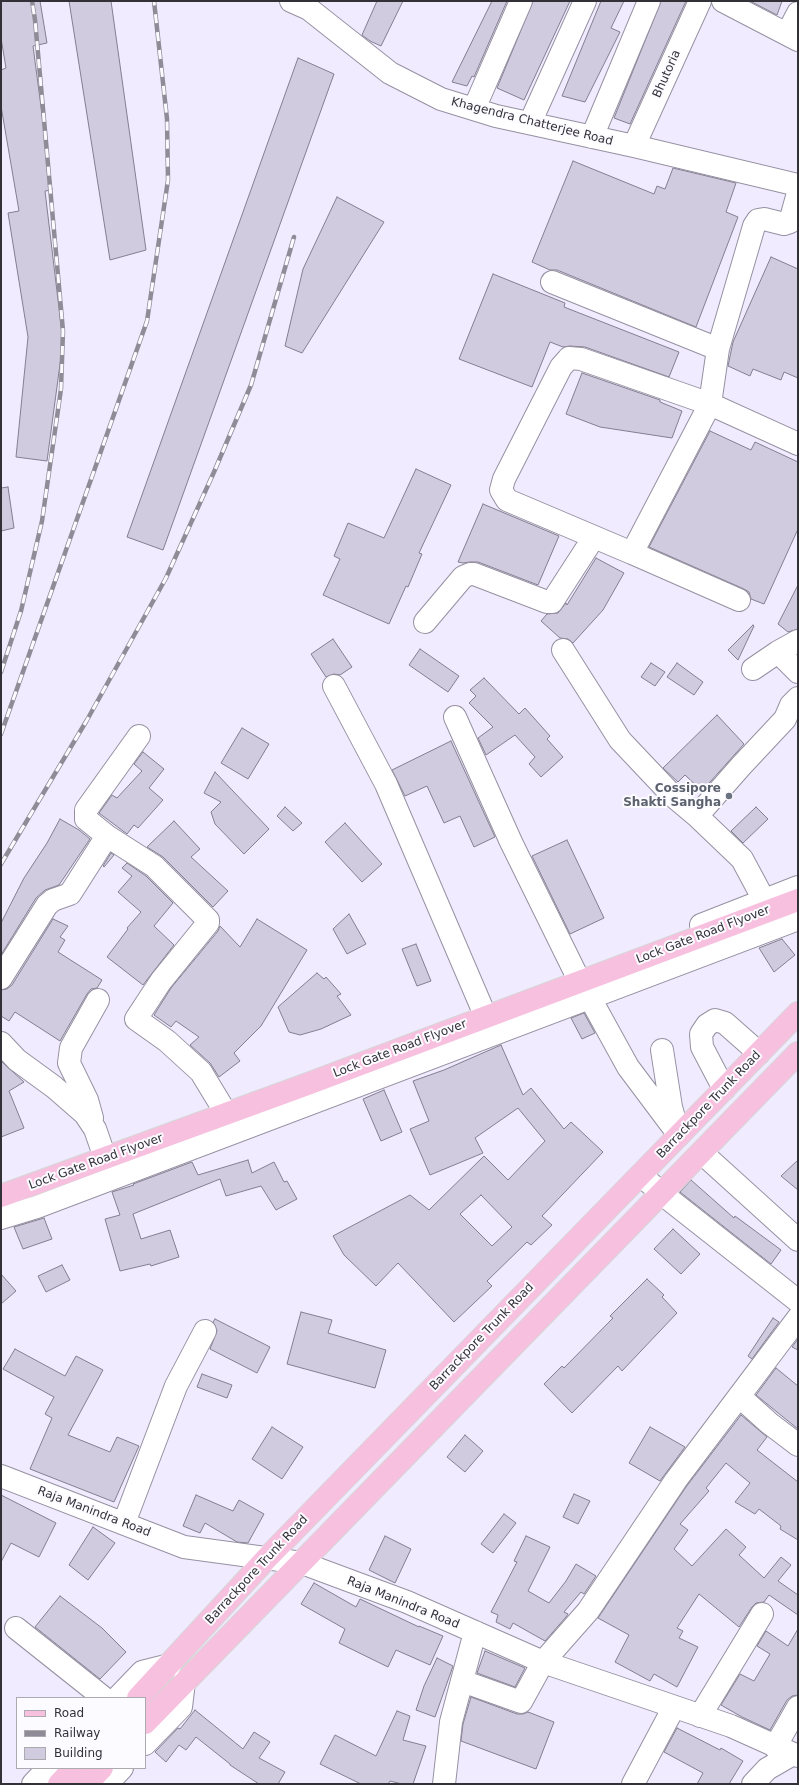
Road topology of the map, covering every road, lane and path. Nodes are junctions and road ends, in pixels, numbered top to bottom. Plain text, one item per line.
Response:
1 (521, 1) edge
2 (585, 1) edge
3 (649, 1) edge
4 (700, 1) edge
5 (723, 1) edge
6 (306, 9) edge
7 (798, 14) edge
8 (792, 37) edge
9 (474, 109) junction
10 (530, 123) junction
11 (592, 137) junction
12 (634, 146) junction
13 (798, 186) edge
14 (798, 193) edge
15 (552, 282) dead end
16 (718, 349) junction
17 (710, 404) junction
18 (798, 444) edge
19 (594, 537) junction
20 (632, 553) junction
21 (739, 600) dead end
22 (425, 622) dead end
23 (798, 641) edge
24 (563, 650) dead end
25 (778, 652) junction
26 (753, 669) dead end
27 (798, 672) edge
28 (334, 686) dead end
29 (798, 698) edge
30 (455, 716) dead end
31 (139, 736) dead end
32 (697, 816) junction
33 (107, 836) junction
34 (798, 887) edge
35 (764, 900) junction
36 (798, 900) edge
37 (798, 919) edge
38 (576, 974) junction
39 (1, 978) edge
40 (590, 998) junction
41 (98, 1000) dead end
42 (482, 1008) junction
43 (798, 1013) edge
44 (1, 1044) edge
45 (662, 1050) dead end
46 (759, 1053) junction
47 (798, 1053) edge
48 (724, 1089) junction
49 (220, 1105) junction
50 (680, 1135) junction
51 (98, 1139) junction
52 (702, 1152) junction
53 (641, 1175) junction
54 (1, 1187) edge
55 (661, 1193) junction
56 (1, 1196) edge
57 (1, 1218) edge
58 (798, 1240) edge
59 (798, 1301) edge
60 (798, 1318) edge
61 (205, 1331) dead end
62 (740, 1396) junction
63 (798, 1445) edge
64 (1, 1476) edge
65 (124, 1523) junction
66 (266, 1559) junction
67 (302, 1563) junction
68 (762, 1614) dead end
69 (16, 1628) dead end
70 (475, 1632) junction
71 (543, 1662) junction
72 (170, 1665) junction
73 (462, 1681) junction
74 (178, 1689) junction
75 (103, 1697) edge
76 (118, 1697) edge
77 (139, 1697) edge
78 (674, 1707) junction
79 (798, 1707) edge
80 (700, 1716) junction
81 (146, 1722) edge
82 (146, 1743) edge
83 (789, 1753) edge
84 (47, 1769) edge
85 (73, 1769) edge
86 (101, 1769) edge
87 (121, 1769) edge
88 (33, 1784) edge
89 (59, 1784) edge
90 (87, 1784) edge
91 (107, 1784) edge
92 (444, 1784) edge
93 (633, 1784) edge
94 (753, 1784) edge

1 - 9 street
2 - 10 street
3 - 11 street
4 - 12 street, Bhutoria
5 - 8 street
6 - 9 street, Khagendra Chatterjee Road
7 - 8 street
9 - 10 street, Khagendra Chatterjee Road
10 - 11 street, Khagendra Chatterjee Road
11 - 12 street, Khagendra Chatterjee Road
12 - 13 street, Khagendra Chatterjee Road
14 - 16 street
15 - 16 street
16 - 17 street
17 - 18 street
17 - 19 street
17 - 20 street
19 - 20 street
19 - 22 street
20 - 21 street
23 - 25 street
24 - 32 street
25 - 26 street
25 - 27 street
28 - 42 street
29 - 32 street
30 - 38 street
31 - 33 street
32 - 35 street
33 - 39 street
33 - 49 street
34 - 35 street
35 - 38 street
36 - 56 main road, Lock Gate Road Flyover
37 - 40 street
38 - 42 street
40 - 50 street
40 - 57 street
41 - 51 street
42 - 49 street
43 - 46 main road, Barrackpore Trunk Road
44 - 51 street
45 - 50 street
46 - 48 main road, Barrackpore Trunk Road
46 - 48 street
47 - 52 main road, Barrackpore Trunk Road
48 - 50 main road, Barrackpore Trunk Road
49 - 51 street
50 - 53 main road, Barrackpore Trunk Road
51 - 54 street
52 - 55 main road, Barrackpore Trunk Road
52 - 58 street
53 - 55 street
53 - 66 main road, Barrackpore Trunk Road
55 - 59 street
55 - 67 main road, Barrackpore Trunk Road
60 - 62 street
61 - 65 street
62 - 63 street
62 - 71 street
64 - 65 street, Raja Manindra Road
65 - 66 street, Raja Manindra Road
66 - 67 street, Raja Manindra Road
66 - 72 main road, Barrackpore Trunk Road
67 - 70 street, Raja Manindra Road
67 - 74 main road, Barrackpore Trunk Road
68 - 80 street
69 - 75 street
70 - 71 street, Raja Manindra Road
70 - 73 street
71 - 73 street
71 - 78 street, Raja Manindra Road
72 - 76 street
72 - 77 main road, Barrackpore Trunk Road
73 - 92 street
74 - 81 main road, Barrackpore Trunk Road
74 - 82 street
78 - 80 street, Raja Manindra Road
78 - 93 street
79 - 83 street
80 - 83 street, Raja Manindra Road
83 - 94 street
84 - 88 street
85 - 89 main road
86 - 90 main road
87 - 91 street

